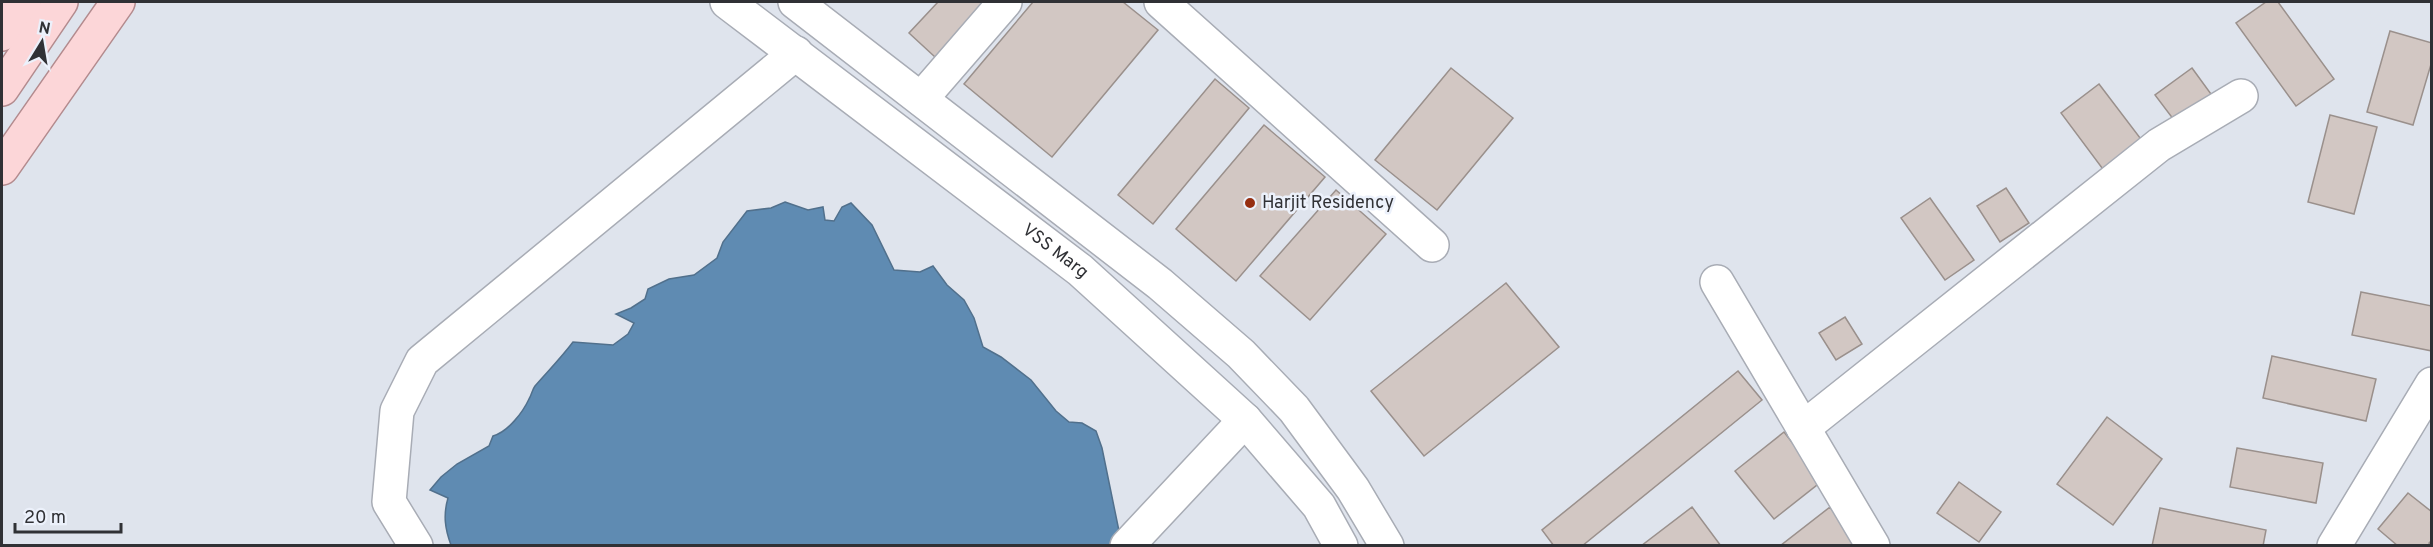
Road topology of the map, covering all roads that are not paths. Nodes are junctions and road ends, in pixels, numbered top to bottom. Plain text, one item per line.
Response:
1 (24, 2) edge
2 (62, 2) edge
3 (118, 2) edge
4 (728, 2) edge
5 (795, 2) edge
6 (1005, 2) edge
7 (1161, 2) edge
8 (2, 34) edge
9 (796, 53) junction
10 (2, 89) edge
11 (2241, 96) dead end
12 (921, 99) junction
13 (2, 168) edge
14 (1432, 245) dead end
15 (1717, 282) dead end
16 (2432, 384) edge
17 (1245, 420) junction
18 (1803, 428) junction
19 (416, 546) edge
20 (1127, 546) edge
21 (1341, 546) edge
22 (1387, 546) edge
23 (1873, 546) edge
24 (2334, 546) edge

1 - 8 main road
2 - 10 main road
3 - 13 main road
4 - 9 street, VSS Marg
5 - 12 street
6 - 12 street
7 - 14 street
9 - 17 street, VSS Marg
9 - 19 street
11 - 18 street
12 - 22 street
15 - 18 street
16 - 24 street
17 - 20 street
17 - 21 street, VSS Marg
18 - 23 street

